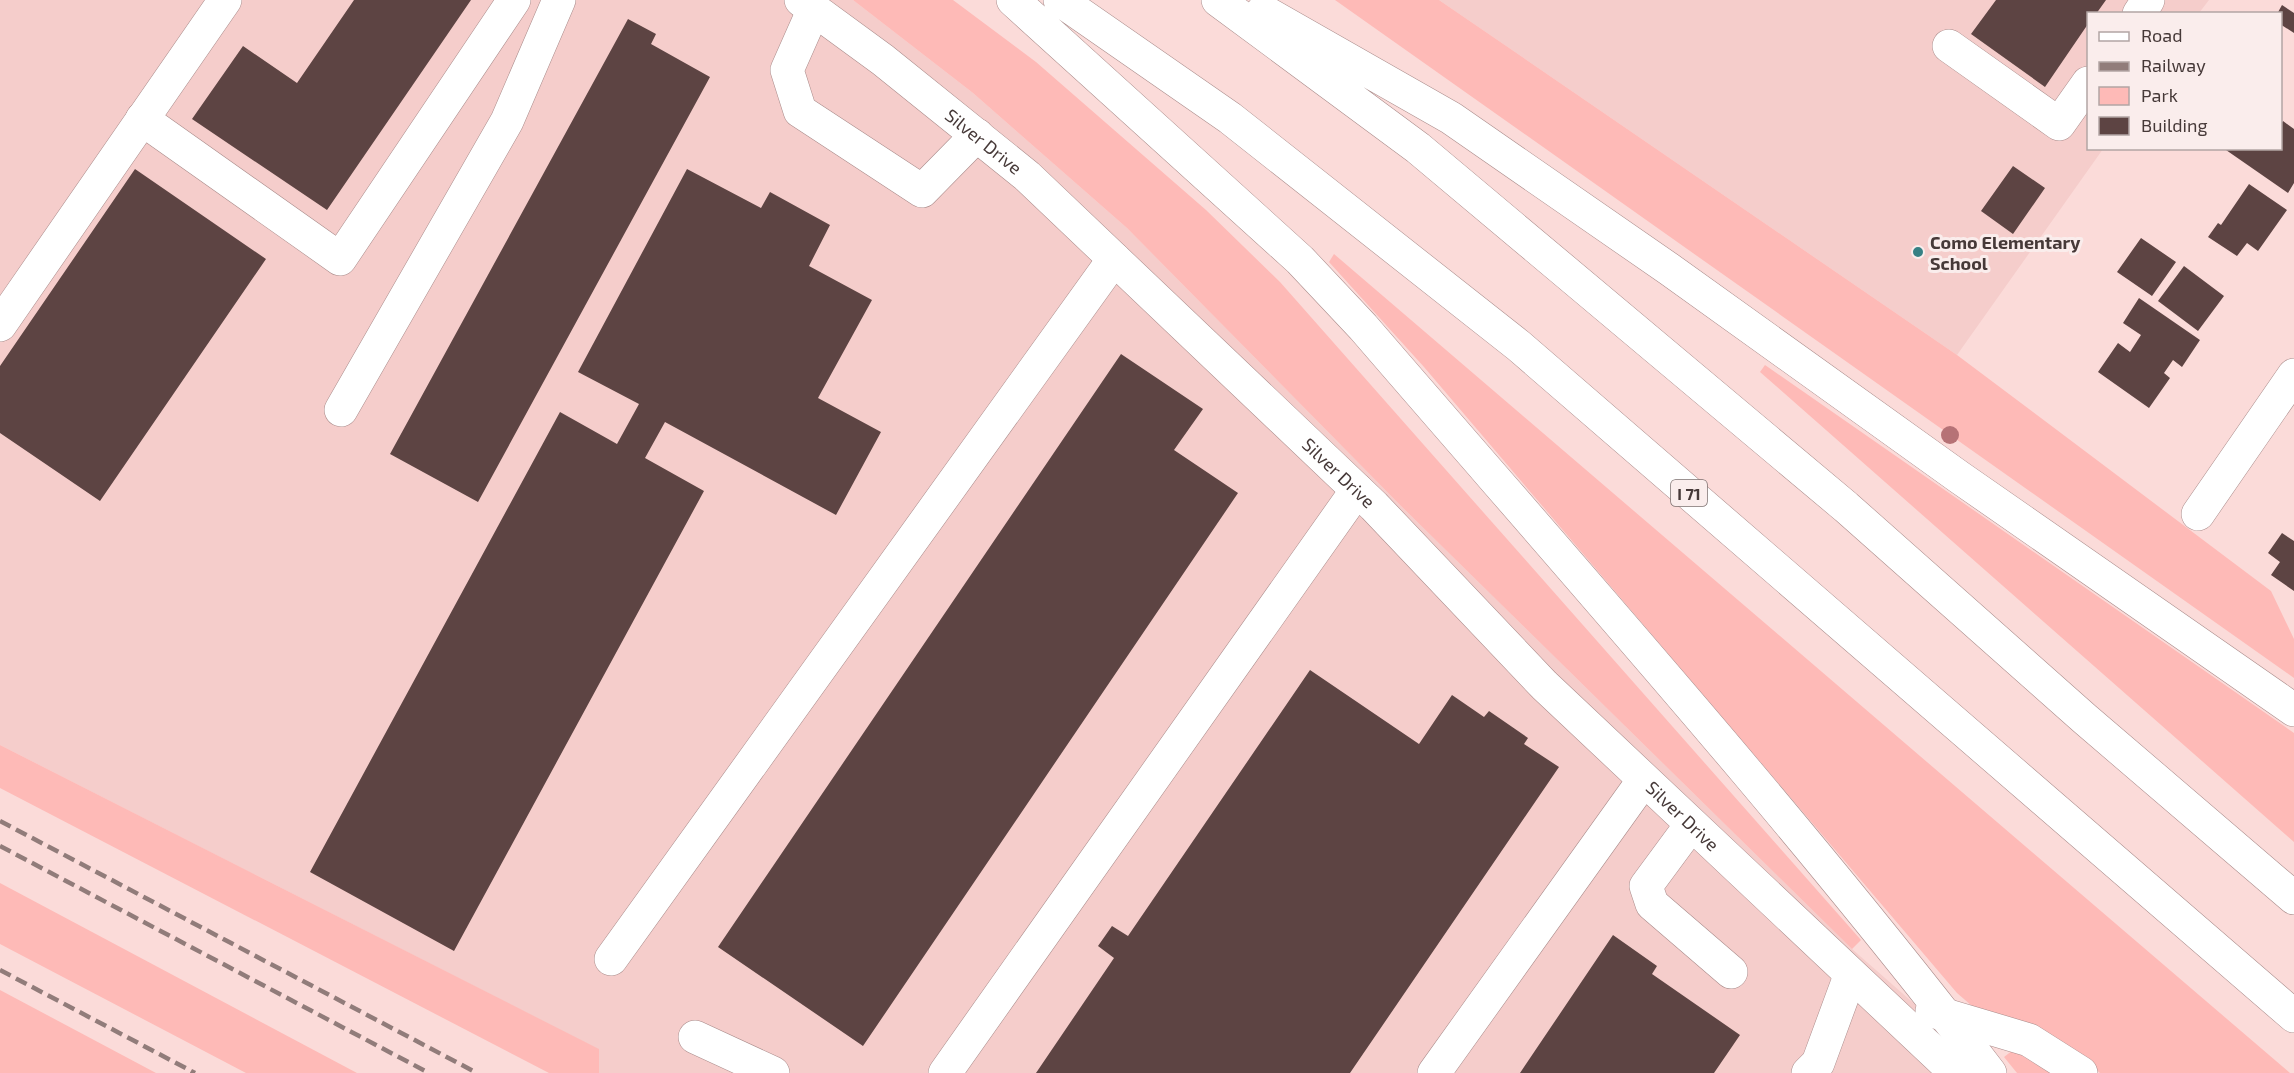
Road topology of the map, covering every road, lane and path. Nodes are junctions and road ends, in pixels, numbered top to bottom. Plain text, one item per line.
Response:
1 (225, 0) edge
2 (513, 0) edge
3 (559, 0) edge
4 (1013, 0) edge
5 (1060, 0) edge
6 (1218, 0) edge
7 (1244, 0) edge
8 (808, 4) edge
9 (1949, 46) dead end
10 (2087, 84) edge
11 (142, 119) junction
12 (977, 135) junction
13 (1114, 259) junction
14 (0, 325) edge
15 (2294, 375) edge
16 (341, 410) dead end
17 (1357, 490) junction
18 (2198, 514) dead end
19 (2294, 710) edge
20 (1643, 781) junction
21 (1691, 825) junction
22 (2294, 898) edge
23 (610, 959) dead end
24 (1731, 972) dead end
25 (1850, 976) junction
26 (2294, 1016) edge
27 (1947, 1017) junction
28 (695, 1037) dead end
29 (773, 1073) edge
30 (945, 1073) edge
31 (1434, 1073) edge
32 (1808, 1073) edge
33 (1956, 1073) edge
34 (1990, 1073) edge
35 (2081, 1073) edge

1 - 11 main road
2 - 11 main road
3 - 16 main road
4 - 27 main road
5 - 26 main road, I 71
6 - 22 main road
7 - 19 main road
8 - 12 main road, Silver Drive
8 - 12 main road
9 - 10 main road
11 - 14 main road
12 - 13 main road, Silver Drive
13 - 17 main road, Silver Drive
13 - 23 main road
15 - 18 main road
17 - 20 main road, Silver Drive
17 - 30 main road
20 - 21 main road, Silver Drive
20 - 31 main road
21 - 24 main road
21 - 25 main road, Silver Drive
25 - 27 main road, Silver Drive
25 - 32 main road
25 - 33 main road, Silver Drive
27 - 34 main road
27 - 35 main road, Silver Drive
28 - 29 main road

